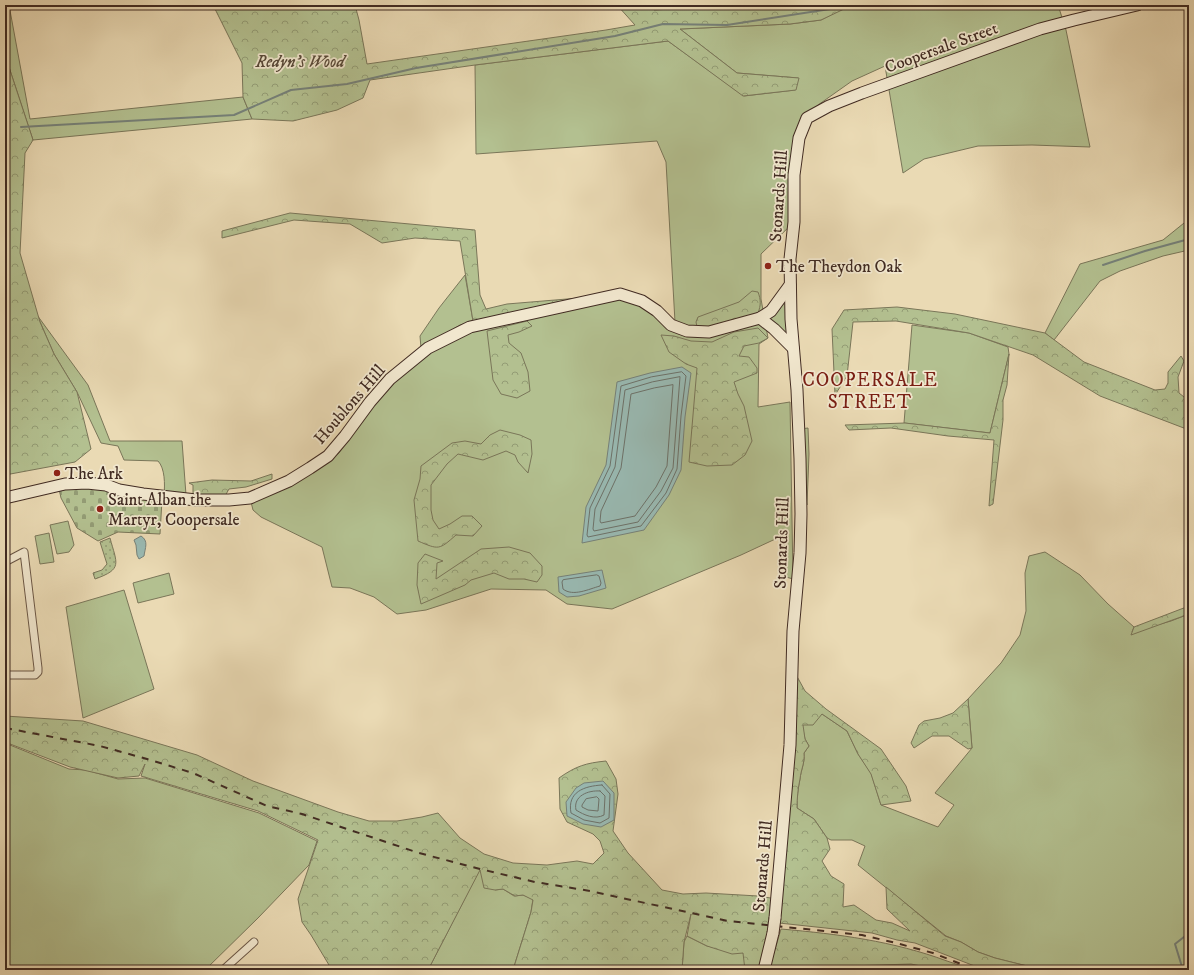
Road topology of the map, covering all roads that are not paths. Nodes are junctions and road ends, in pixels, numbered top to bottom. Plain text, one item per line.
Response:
1 (1137, 5) edge
2 (807, 118) joint
3 (790, 285) junction
4 (760, 318) junction
5 (793, 348) junction
6 (5, 498) edge
7 (5, 562) edge
8 (5, 675) edge
9 (254, 942) dead end
10 (223, 970) edge
11 (764, 970) edge

1 - 2 street, Coopersale Street
2 - 3 street, Stonards Hill
3 - 4 street, Houblons Hill
3 - 5 street, Stonards Hill
4 - 5 street
4 - 6 street, Houblons Hill
5 - 11 street, Stonards Hill, bridge
7 - 8 street
9 - 10 street

